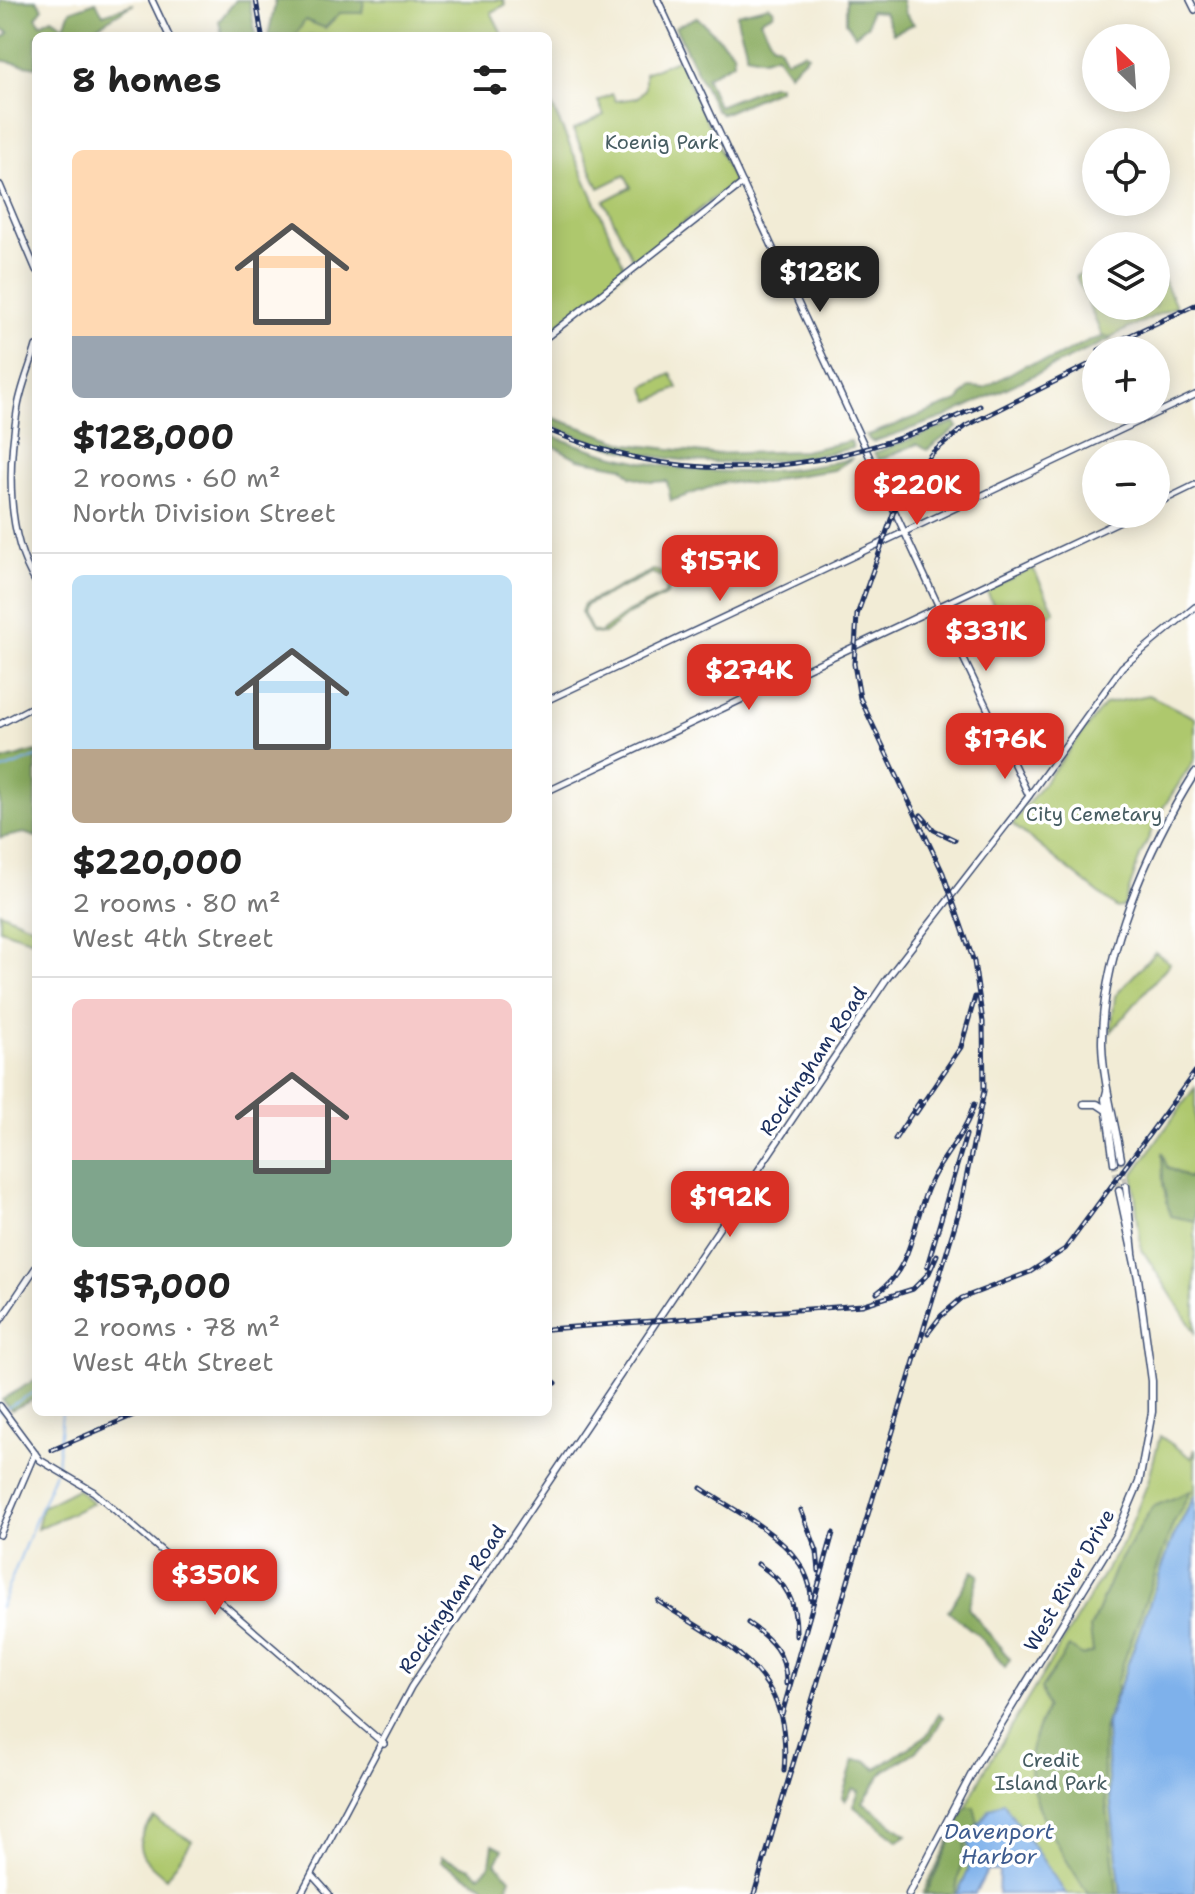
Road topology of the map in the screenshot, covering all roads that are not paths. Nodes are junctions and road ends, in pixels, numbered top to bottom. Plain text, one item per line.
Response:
1 (152, 0) edge
2 (658, 0) edge
3 (1190, 0) edge
4 (1195, 10) edge
5 (167, 32) edge
6 (743, 183) junction
7 (0, 185) edge
8 (32, 261) edge
9 (552, 333) edge
10 (32, 360) edge
11 (1195, 395) edge
12 (1195, 485) edge
13 (1170, 497) edge
14 (1105, 528) edge
15 (904, 532) junction
16 (32, 575) edge
17 (939, 607) junction
18 (1195, 607) edge
19 (552, 698) edge
20 (32, 707) edge
21 (0, 724) edge
22 (1195, 773) edge
23 (552, 789) edge
24 (1029, 796) junction
25 (1107, 1091) junction
26 (1084, 1104) dead end
27 (1107, 1112) junction
28 (1121, 1159) tunnel mouth
29 (1114, 1163) tunnel mouth
30 (1126, 1186) tunnel mouth
31 (1119, 1190) tunnel mouth
32 (1133, 1253) junction
33 (32, 1273) edge
34 (0, 1321) edge
35 (0, 1406) edge
36 (35, 1453) junction
37 (0, 1535) edge
38 (384, 1744) junction
39 (312, 1875) junction
40 (301, 1894) edge
41 (329, 1894) edge
42 (909, 1894) edge

1 - 5 street
2 - 6 street
3 - 4 street
6 - 9 street
6 - 15 street
7 - 8 street
10 - 16 street
11 - 15 street
12 - 13 street
14 - 17 street
15 - 17 street
15 - 19 street
17 - 23 street
17 - 24 street
18 - 24 street, Rockingham Road
20 - 21 street
22 - 25 main road
24 - 38 street, Rockingham Road
25 - 27 main road
25 - 28 main road
26 - 27 main road
27 - 29 main road
30 - 32 main road, West River Drive
31 - 32 main road, West River Drive
32 - 42 main road, West River Drive
33 - 34 street
35 - 36 street
36 - 37 street
36 - 38 street
38 - 39 street, Rockingham Road
39 - 40 street, Rockingham Road
39 - 41 street

